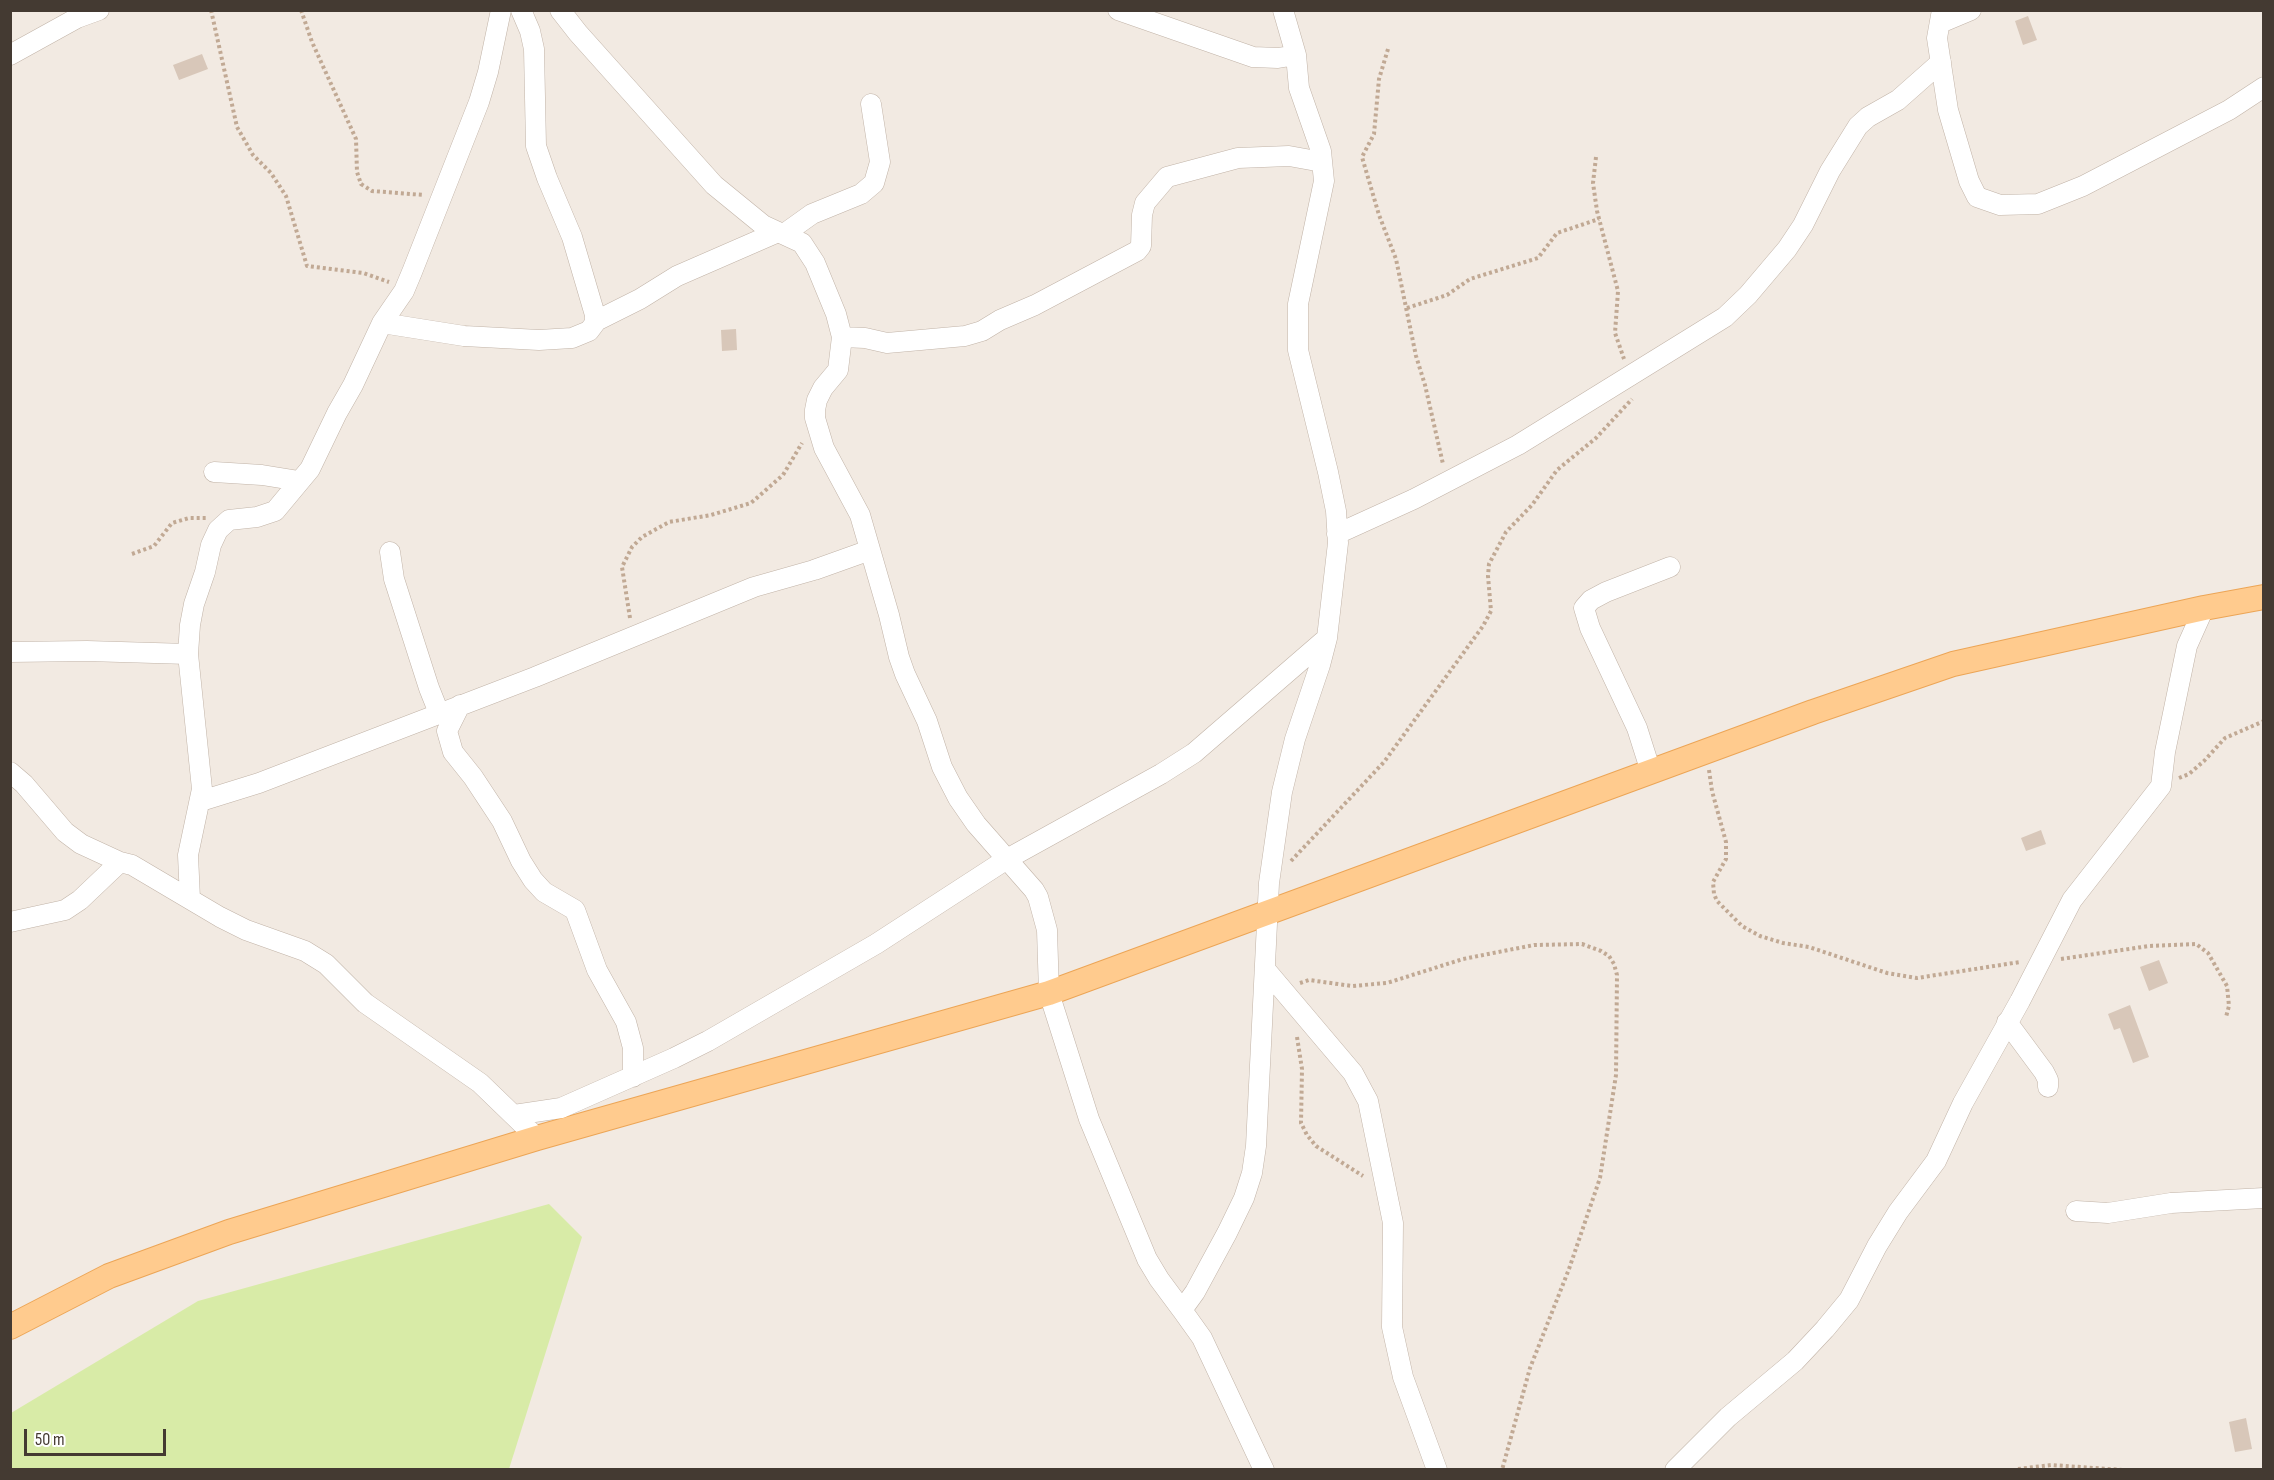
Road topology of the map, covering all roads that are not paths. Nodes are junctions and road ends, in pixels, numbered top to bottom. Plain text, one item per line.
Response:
1 (99, 10) edge
2 (501, 10) edge
3 (521, 10) edge
4 (561, 10) edge
5 (1118, 10) edge
6 (1283, 10) edge
7 (1971, 10) edge
8 (1941, 17) edge
9 (10, 55) edge
10 (1296, 55) junction
11 (1941, 62) junction
12 (2264, 87) edge
13 (871, 104) dead end
14 (1322, 162) junction
15 (781, 233) junction
16 (596, 321) junction
17 (382, 323) junction
18 (842, 337) junction
19 (214, 472) dead end
20 (299, 481) junction
21 (1337, 534) junction
22 (870, 550) junction
23 (390, 552) dead end
24 (1670, 567) dead end
25 (2264, 597) edge
26 (2204, 608) junction
27 (1327, 638) junction
28 (10, 652) edge
29 (188, 654) junction
30 (460, 705) junction
31 (439, 713) junction
32 (10, 772) edge
33 (1651, 772) junction
34 (201, 801) junction
35 (1007, 859) junction
36 (120, 862) junction
37 (190, 899) junction
38 (1269, 913) junction
39 (10, 922) edge
40 (1265, 969) junction
41 (1048, 993) junction
42 (2007, 1023) junction
43 (633, 1077) junction
44 (2048, 1087) dead end
45 (514, 1115) junction
46 (537, 1138) junction
47 (2264, 1198) edge
48 (2076, 1211) dead end
49 (1182, 1310) junction
50 (10, 1327) edge
51 (1264, 1470) edge
52 (1437, 1470) edge
53 (1675, 1470) edge

1 - 9 street
2 - 17 street
3 - 16 street
4 - 15 street
5 - 10 street
6 - 10 street
7 - 8 street
8 - 11 street
10 - 14 street
11 - 12 street
11 - 21 street
13 - 15 street
14 - 18 street
14 - 21 street
15 - 16 street
15 - 18 street
16 - 17 street
17 - 20 street
18 - 22 street
19 - 20 street
20 - 29 street
21 - 27 street
22 - 30 street
22 - 35 street
23 - 31 street
24 - 33 street
25 - 26 main road
26 - 33 main road
26 - 42 street
27 - 35 street
27 - 38 street
28 - 29 street
29 - 34 street
30 - 31 street
30 - 43 street
31 - 34 street
32 - 36 street
33 - 38 main road
34 - 37 street
35 - 41 street
35 - 43 street
36 - 37 street
36 - 39 street
37 - 45 street
38 - 40 street
38 - 41 main road
40 - 49 street
40 - 52 street
41 - 46 main road
41 - 49 street
42 - 44 street
42 - 53 street
43 - 45 street
45 - 46 street
46 - 50 main road
47 - 48 street
49 - 51 street

